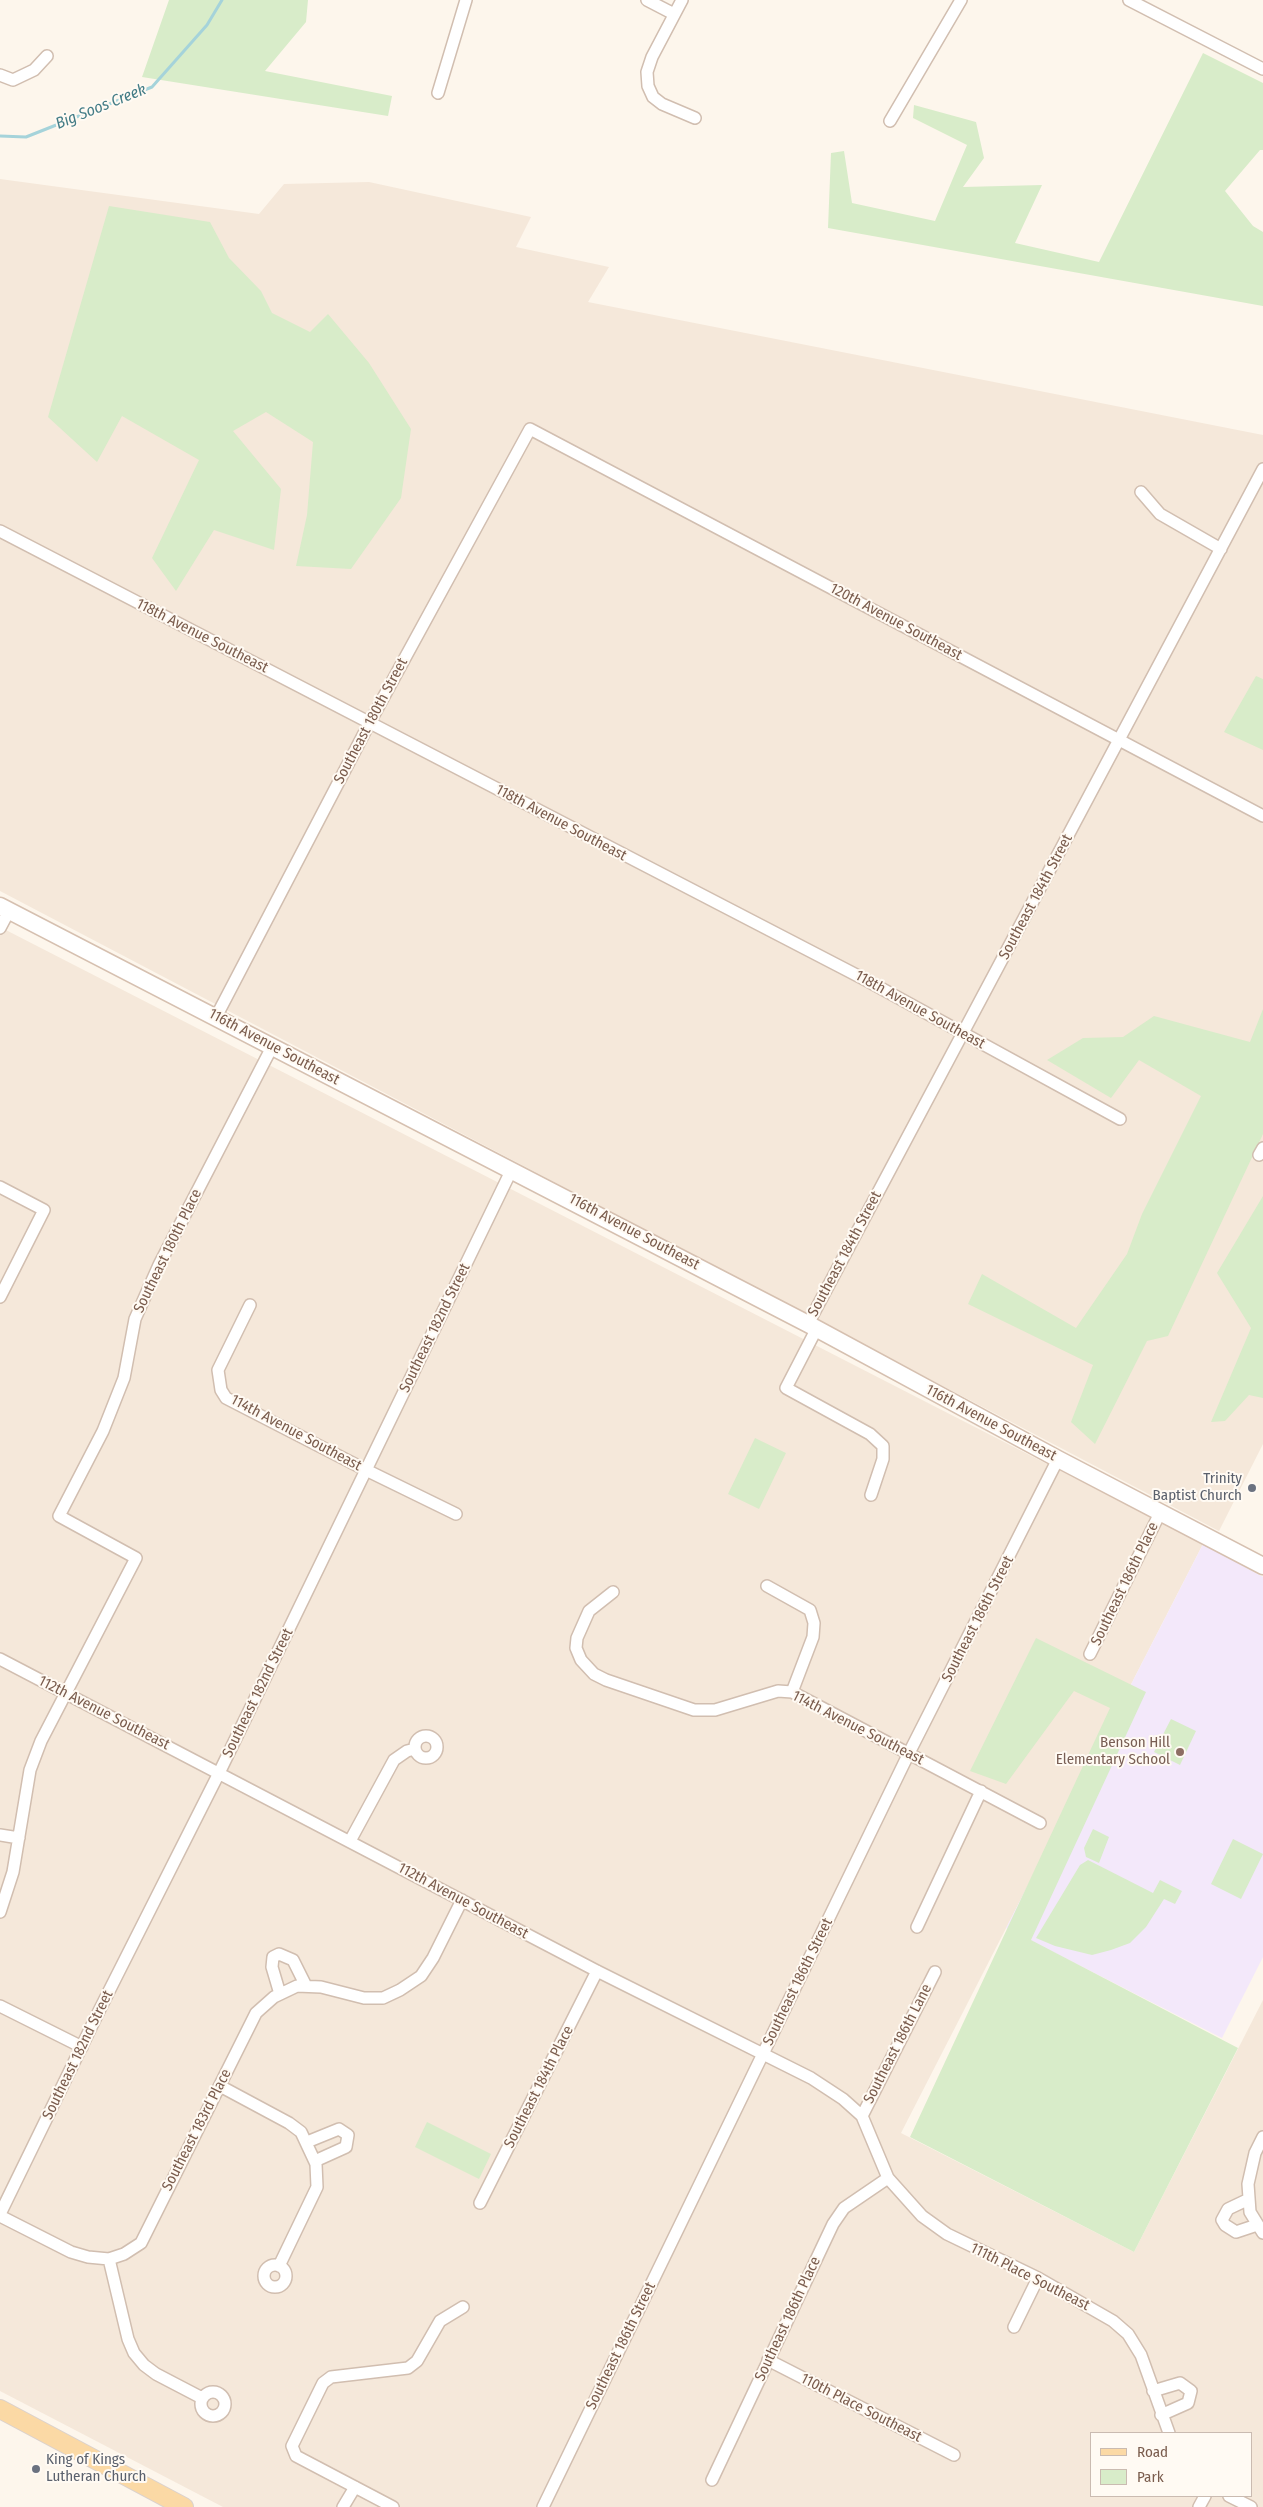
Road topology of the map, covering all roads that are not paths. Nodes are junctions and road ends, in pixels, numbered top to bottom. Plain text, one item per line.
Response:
1 (466, 0) edge
2 (647, 0) edge
3 (682, 0) edge
4 (961, 0) edge
5 (1129, 0) edge
6 (674, 14) junction
7 (47, 56) dead end
8 (1263, 69) edge
9 (0, 75) edge
10 (438, 93) dead end
11 (695, 118) dead end
12 (890, 121) dead end
13 (530, 429) joint
14 (1263, 469) edge
15 (1141, 492) dead end
16 (0, 531) edge
17 (1221, 549) junction
18 (370, 722) junction
19 (1120, 740) junction
20 (1263, 816) edge
21 (4, 909) edge
22 (0, 928) edge
23 (216, 1017) junction
24 (963, 1033) junction
25 (272, 1047) junction
26 (1120, 1120) dead end
27 (512, 1169) junction
28 (0, 1187) edge
29 (0, 1297) edge
30 (250, 1306) dead end
31 (812, 1326) junction
32 (1058, 1459) junction
33 (366, 1470) junction
34 (871, 1495) dead end
35 (1160, 1513) junction
36 (456, 1514) dead end
37 (1263, 1566) edge
38 (767, 1586) dead end
39 (613, 1592) dead end
40 (1090, 1654) dead end
41 (0, 1659) edge
42 (792, 1692) junction
43 (66, 1693) junction
44 (415, 1749) dead end
45 (910, 1753) junction
46 (219, 1773) junction
47 (981, 1791) junction
48 (1040, 1823) dead end
49 (0, 1835) edge
50 (18, 1838) junction
51 (350, 1841) junction
52 (462, 1900) junction
53 (0, 1912) edge
54 (917, 1927) dead end
55 (598, 1971) junction
56 (935, 1972) dead end
57 (306, 1986) junction
58 (280, 1994) junction
59 (0, 2006) edge
60 (82, 2047) junction
61 (763, 2054) junction
62 (220, 2086) junction
63 (862, 2116) junction
64 (1263, 2137) edge
65 (308, 2144) junction
66 (315, 2161) junction
67 (888, 2178) junction
68 (1249, 2199) junction
69 (480, 2203) dead end
70 (0, 2215) edge
71 (1260, 2229) edge
72 (109, 2259) junction
73 (279, 2266) dead end
74 (1038, 2278) junction
75 (463, 2307) dead end
76 (1014, 2327) dead end
77 (768, 2360) junction
78 (1153, 2391) junction
79 (202, 2398) dead end
80 (0, 2409) edge
81 (1161, 2415) junction
82 (1169, 2432) edge
83 (954, 2455) dead end
84 (712, 2480) dead end
85 (355, 2487) junction
86 (1231, 2497) edge
87 (184, 2507) edge
88 (344, 2507) edge
89 (393, 2507) edge
90 (543, 2507) edge
91 (1251, 2507) edge

1 - 10 street
2 - 6 street
3 - 6 street
4 - 12 street
5 - 8 street
6 - 11 street
7 - 9 street
13 - 18 street, Southeast 180th Street
13 - 19 street, 120th Avenue Southeast
14 - 17 street, Southeast 184th Street
15 - 17 street
16 - 18 street, 118th Avenue Southeast
17 - 19 street, Southeast 184th Street
18 - 23 street, Southeast 180th Street
18 - 24 street, 118th Avenue Southeast
19 - 20 street, 120th Avenue Southeast
19 - 24 street, Southeast 184th Street
21 - 22 street
21 - 23 street, 116th Avenue Southeast
23 - 25 street, 116th Avenue Southeast
24 - 26 street, 118th Avenue Southeast
24 - 31 street, Southeast 184th Street
25 - 27 street, 116th Avenue Southeast
25 - 43 street, Southeast 180th Place
27 - 31 street, 116th Avenue Southeast
27 - 33 street, Southeast 182nd Street
28 - 29 street
30 - 33 street, 114th Avenue Southeast
31 - 32 street, 116th Avenue Southeast
31 - 34 street, Southeast 184th Street
32 - 35 street, 116th Avenue Southeast
32 - 45 street, Southeast 186th Street
33 - 36 street, 114th Avenue Southeast
33 - 46 street, Southeast 182nd Street
35 - 37 street, 116th Avenue Southeast
35 - 40 street, Southeast 186th Place
38 - 42 street
39 - 42 street, 114th Avenue Southeast
41 - 43 street, 112th Avenue Southeast
42 - 45 street, 114th Avenue Southeast
43 - 46 street, 112th Avenue Southeast
43 - 50 street
44 - 51 street
45 - 47 street, 114th Avenue Southeast
45 - 61 street, Southeast 186th Street
46 - 51 street, 112th Avenue Southeast
46 - 60 street, Southeast 182nd Street
47 - 48 street, 114th Avenue Southeast
47 - 54 street
49 - 50 street
50 - 53 street
51 - 52 street, 112th Avenue Southeast
52 - 55 street, 112th Avenue Southeast
52 - 57 street, Southeast 183rd Place
55 - 61 street, 112th Avenue Southeast
55 - 69 street, Southeast 184th Place
56 - 63 street, Southeast 186th Lane
57 - 58 street, Southeast 183rd Place
57 - 58 street
58 - 62 street, Southeast 183rd Place
59 - 60 street
60 - 70 street, Southeast 182nd Street
61 - 63 street, 112th Avenue Southeast
61 - 90 street, Southeast 186th Street
62 - 65 street
62 - 72 street, Southeast 183rd Place
63 - 67 street, 112th Avenue Southeast
64 - 68 street
65 - 66 street
65 - 66 street
66 - 73 street
67 - 74 street, 111th Place Southeast
67 - 77 street, Southeast 186th Place
68 - 71 street
68 - 71 street
70 - 72 street
72 - 79 street
74 - 76 street
74 - 78 street, 111th Place Southeast
75 - 85 street
77 - 83 street, 110th Place Southeast
77 - 84 street, Southeast 186th Place
78 - 81 street, 111th Place Southeast
78 - 81 street
80 - 87 main road
81 - 82 street, 111th Place Southeast
85 - 88 street
85 - 89 street
86 - 91 street

